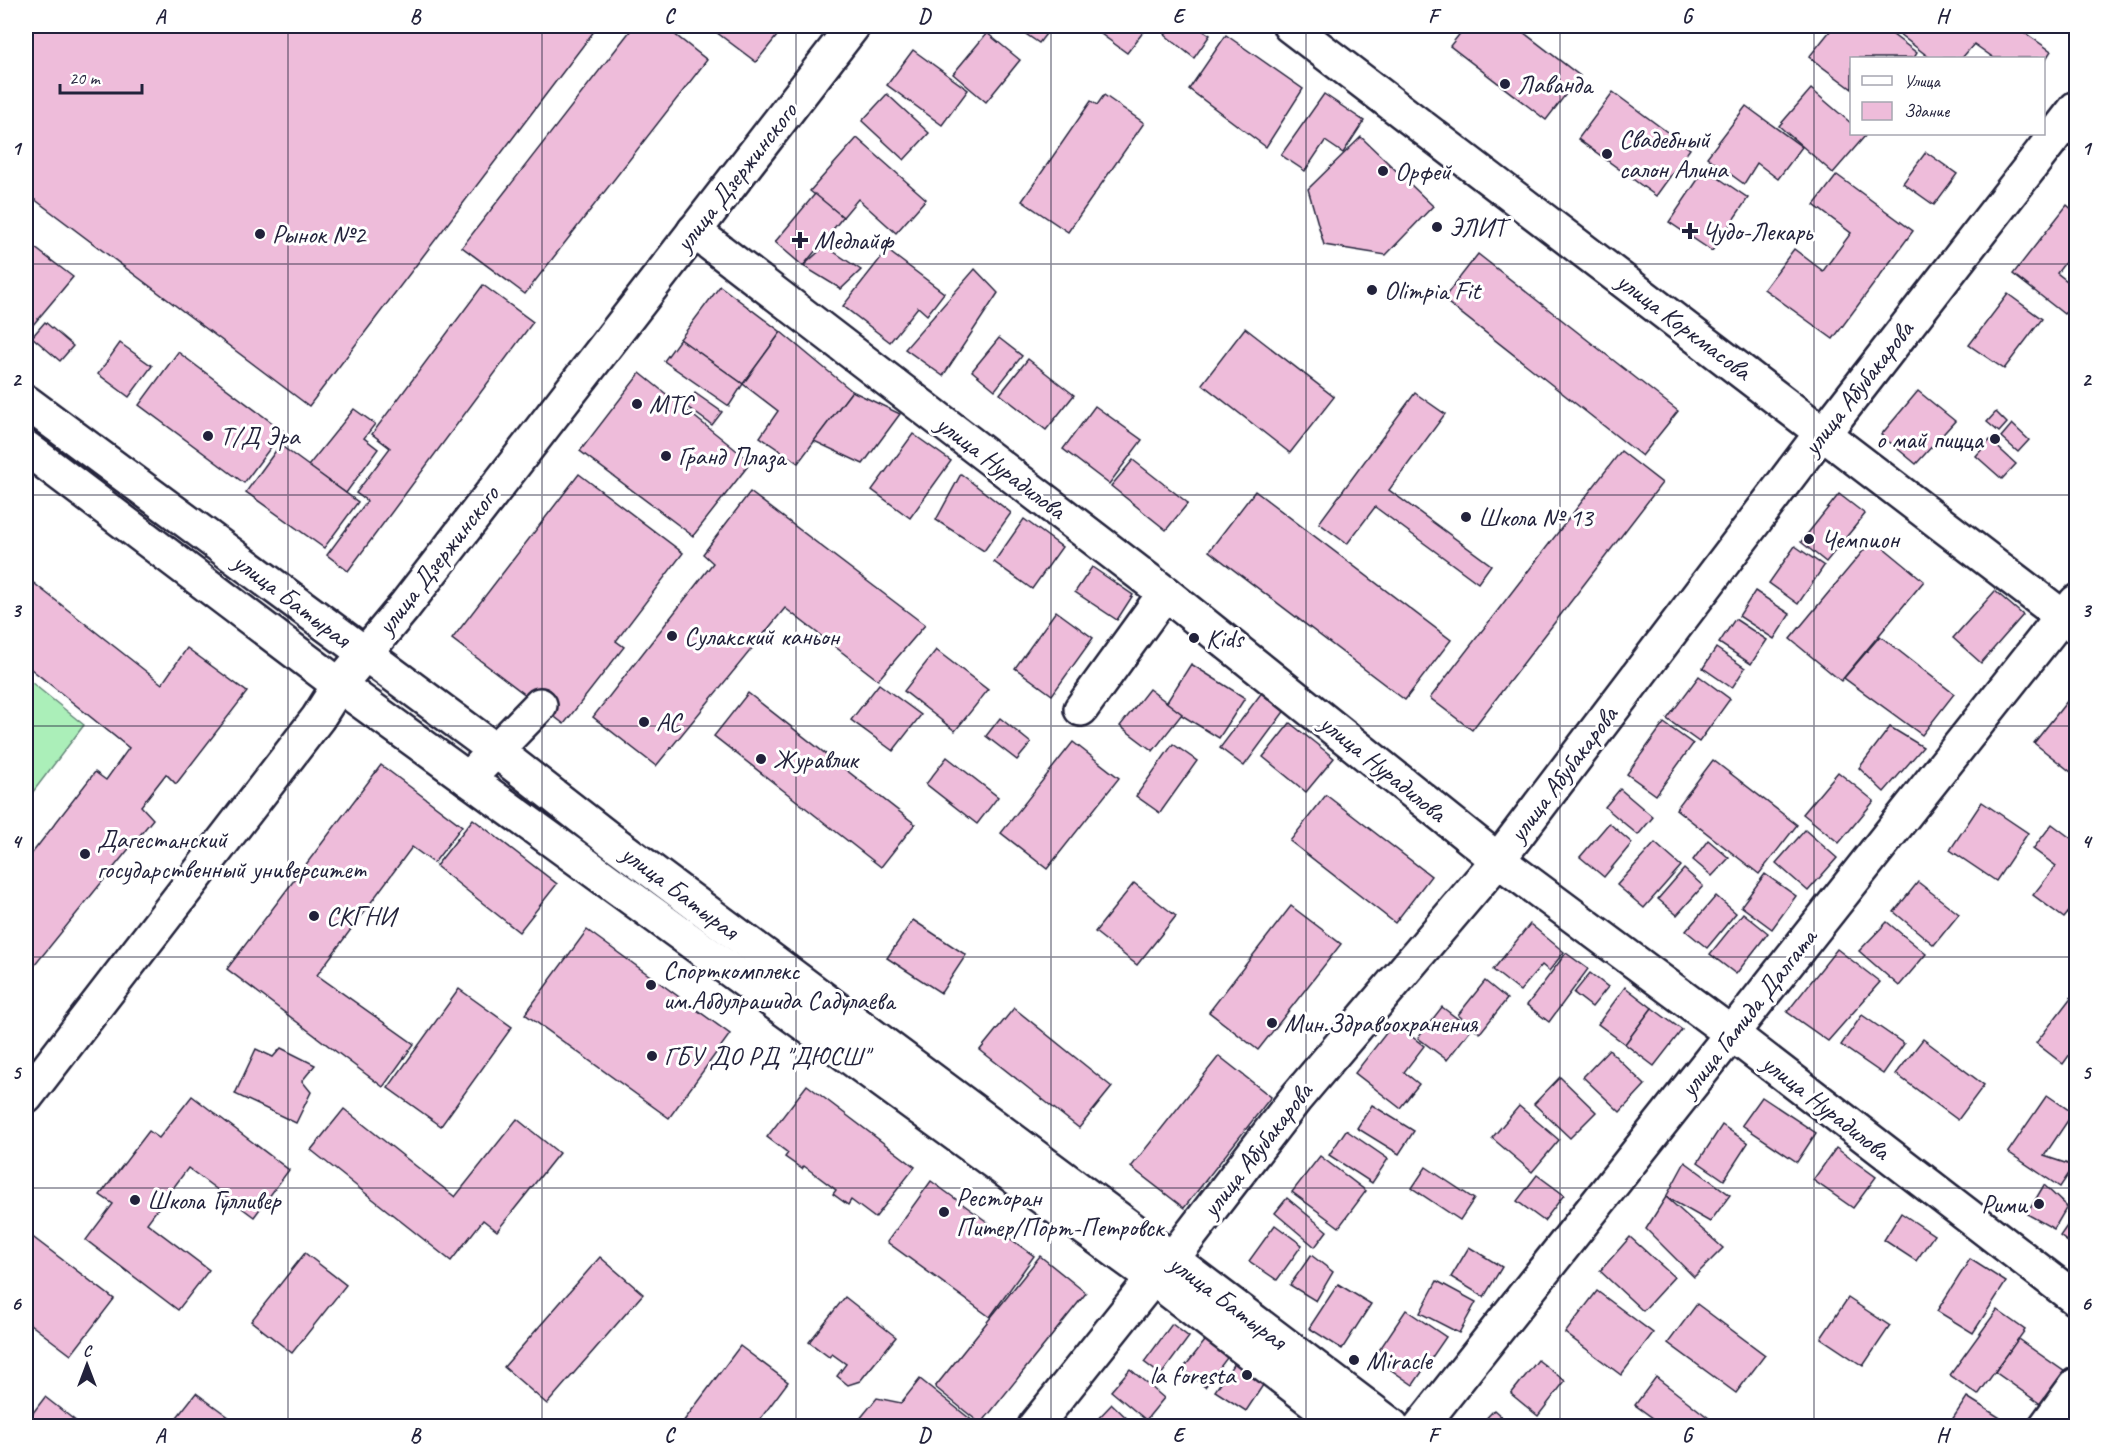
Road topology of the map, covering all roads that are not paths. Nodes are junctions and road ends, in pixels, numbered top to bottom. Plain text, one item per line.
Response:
1 (853, 26) edge
2 (1290, 26) edge
3 (2076, 108) edge
4 (694, 231) junction
5 (26, 402) edge
6 (1824, 433) junction
7 (26, 448) edge
8 (1165, 593) junction
9 (2072, 615) edge
10 (363, 654) junction
11 (339, 685) junction
12 (540, 705) dead end
13 (1081, 709) dead end
14 (495, 750) junction
15 (468, 779) junction
16 (1498, 860) junction
17 (1731, 1034) junction
18 (26, 1096) edge
19 (1163, 1269) junction
20 (2076, 1299) edge
21 (2076, 1385) edge
22 (1035, 1426) edge
23 (1345, 1426) edge
24 (1392, 1426) edge
25 (1421, 1426) edge
26 (2046, 1426) edge

1 - 4 street, улица Дзержинского
2 - 6 street, улица Коркмасова
3 - 6 street, улица Абубакарова
4 - 8 street, улица Нурадилова
4 - 10 street, улица Дзержинского
5 - 10 street, улица Батырая
6 - 9 street, улица Коркмасова
6 - 16 street, улица Абубакарова
7 - 11 street, улица Батырая
8 - 13 street
8 - 16 street, улица Нурадилова
9 - 17 street, улица Гамида Далгата
10 - 11 street, улица Дзержинского
10 - 14 street, улица Батырая
11 - 15 street, улица Батырая
11 - 18 street, улица Дзержинского
12 - 14 street
14 - 15 street
14 - 19 street, улица Батырая
15 - 19 street, улица Батырая
16 - 17 street, улица Нурадилова
16 - 19 street, улица Абубакарова
17 - 20 street, улица Нурадилова
17 - 25 street, улица Гамида Далгата
19 - 22 street, улица Абубакарова
19 - 23 street, улица Батырая
19 - 24 street, улица Батырая
21 - 26 street

